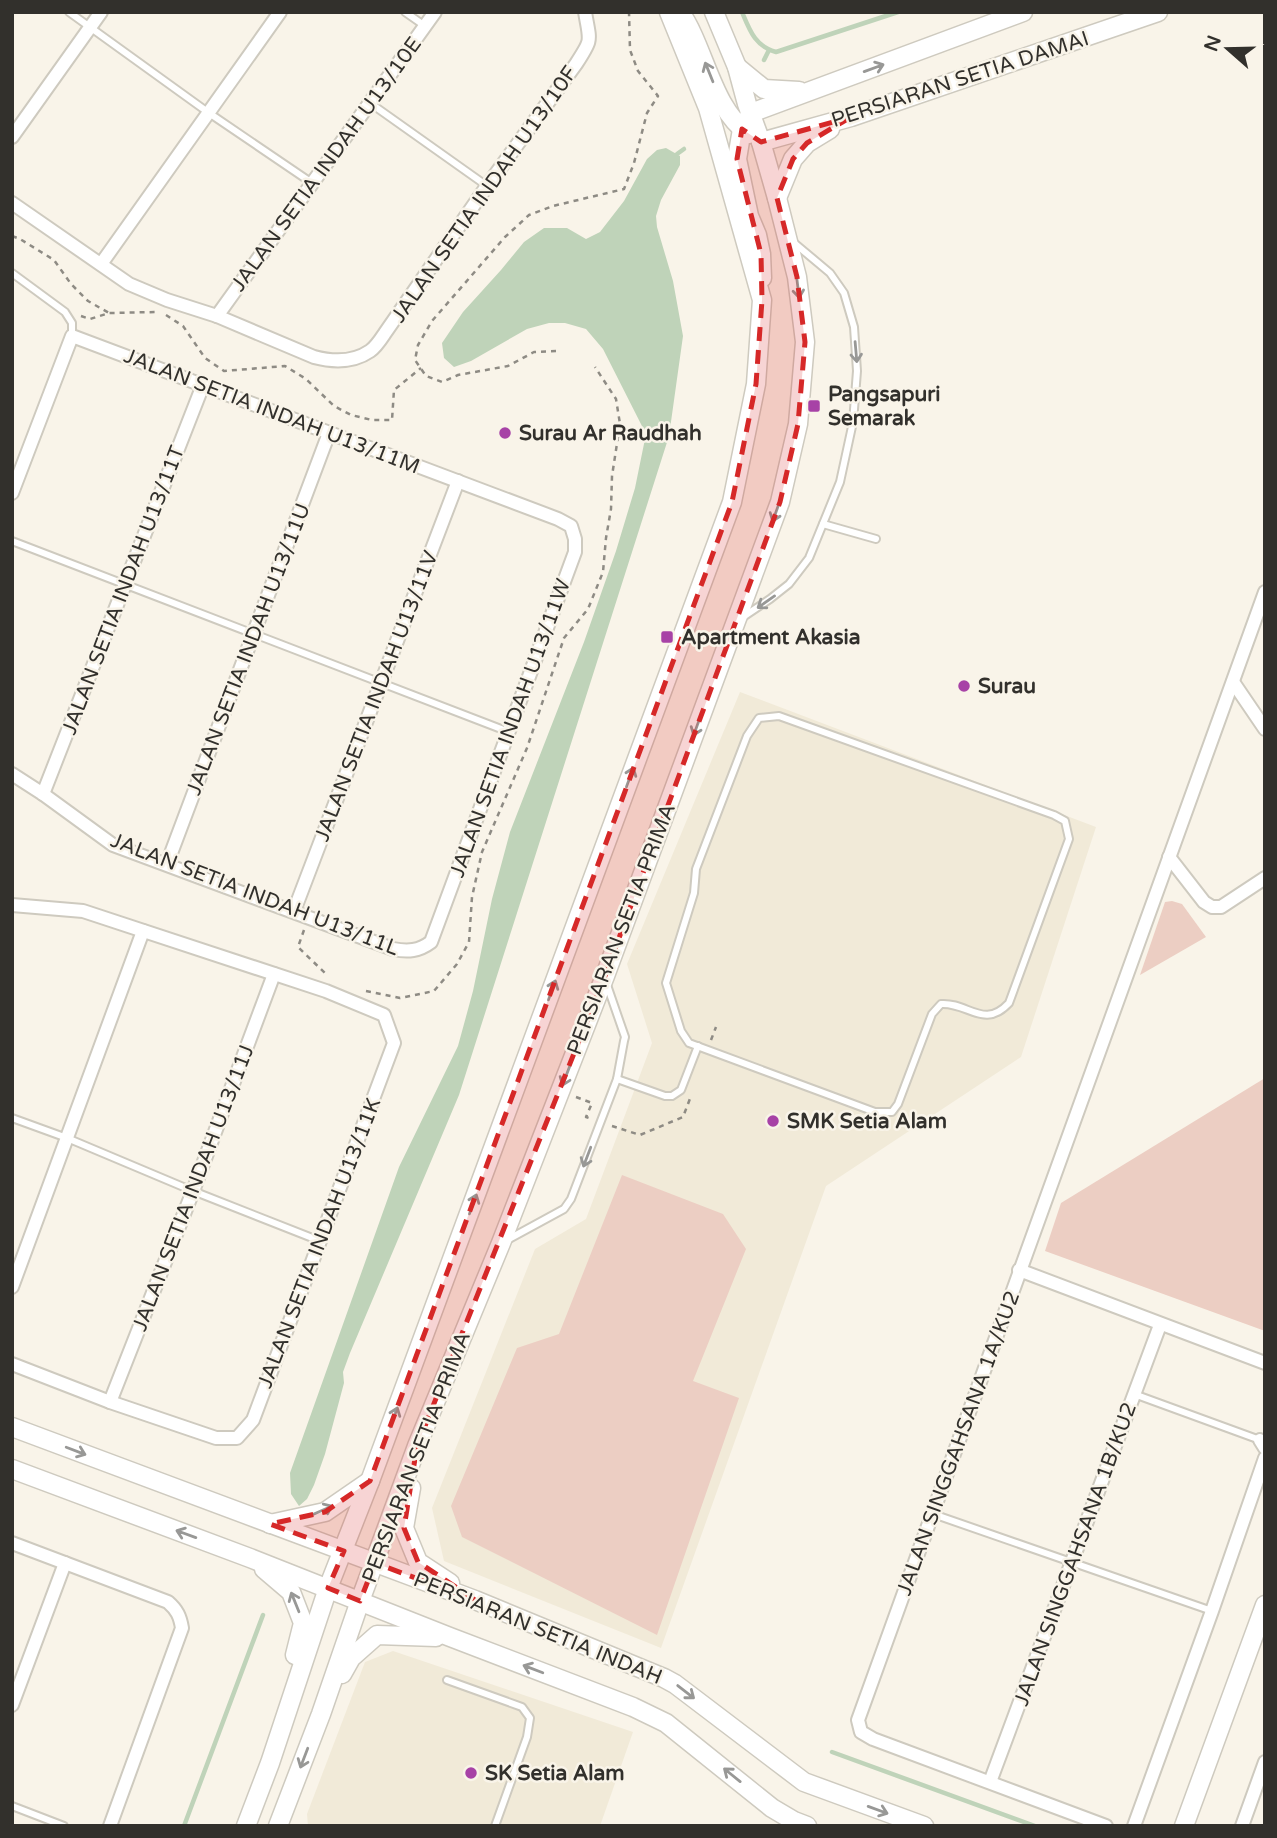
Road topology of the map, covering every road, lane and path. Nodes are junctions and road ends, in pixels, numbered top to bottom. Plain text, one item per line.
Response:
1 (69, 12) edge
2 (101, 12) edge
3 (280, 12) edge
4 (405, 12) edge
5 (435, 12) edge
6 (585, 12) edge
7 (629, 12) edge
8 (669, 12) edge
9 (680, 12) edge
10 (714, 12) edge
11 (1023, 12) edge
12 (1158, 12) edge
13 (425, 26) junction
14 (90, 27) junction
15 (737, 67) junction
16 (810, 91) junction
17 (370, 103) junction
18 (209, 113) junction
19 (751, 113) junction
20 (851, 117) junction
21 (741, 129) junction
22 (12, 137) edge
23 (761, 142) junction
24 (312, 183) junction
25 (487, 186) junction
26 (777, 198) junction
27 (12, 203) edge
28 (12, 236) edge
29 (786, 236) junction
30 (38, 241) dead end
31 (34, 248) junction
32 (100, 264) junction
33 (12, 273) edge
34 (762, 300) junction
35 (109, 313) junction
36 (217, 316) junction
37 (90, 319) dead end
38 (72, 336) junction
39 (556, 351) dead end
40 (595, 367) dead end
41 (421, 368) junction
42 (202, 386) junction
43 (330, 433) junction
44 (458, 481) junction
45 (12, 494) edge
46 (558, 519) joint
47 (823, 524) junction
48 (876, 539) dead end
49 (12, 541) edge
50 (125, 585) junction
51 (1265, 592) edge
52 (736, 622) junction
53 (254, 633) junction
54 (382, 682) junction
55 (1233, 682) junction
56 (1265, 729) edge
57 (509, 732) junction
58 (12, 774) edge
59 (43, 794) junction
60 (1169, 857) junction
61 (167, 864) junction
62 (1265, 878) edge
63 (13, 906) edge
64 (294, 911) junction
65 (143, 931) junction
66 (431, 942) joint
67 (298, 947) dead end
68 (274, 974) junction
69 (327, 975) dead end
70 (605, 976) junction
71 (363, 991) dead end
72 (698, 1046) junction
73 (617, 1079) junction
74 (12, 1118) edge
75 (67, 1138) junction
76 (192, 1191) junction
77 (320, 1241) junction
78 (501, 1243) junction
79 (1019, 1270) junction
80 (12, 1287) edge
81 (1160, 1325) junction
82 (1265, 1363) edge
83 (12, 1364) edge
84 (1134, 1394) junction
85 (110, 1402) junction
86 (12, 1427) edge
87 (1262, 1444) edge
88 (417, 1446) junction
89 (1265, 1458) edge
90 (12, 1469) edge
91 (370, 1481) junction
92 (933, 1514) junction
93 (270, 1524) junction
94 (12, 1543) edge
95 (344, 1551) junction
96 (250, 1558) junction
97 (1072, 1562) junction
98 (65, 1563) junction
99 (375, 1563) junction
100 (328, 1588) junction
101 (475, 1600) junction
102 (360, 1601) junction
103 (1265, 1605) edge
104 (1212, 1611) junction
105 (450, 1637) junction
106 (447, 1680) dead end
107 (12, 1705) edge
108 (321, 1714) junction
109 (1265, 1762) edge
110 (270, 1763) junction
111 (990, 1782) junction
112 (12, 1806) edge
113 (784, 1821) edge
114 (1135, 1824) edge
115 (64, 1826) edge
116 (110, 1826) edge
117 (246, 1826) edge
118 (278, 1826) edge
119 (495, 1826) edge
120 (807, 1826) edge
121 (924, 1826) edge
122 (1107, 1826) edge
123 (1184, 1826) edge
124 (1242, 1826) edge

1 - 14 lane
2 - 14 street
3 - 18 street
4 - 13 lane
5 - 13 street, JALAN SETIA INDAH U13/10E
6 - 25 street, JALAN SETIA INDAH U13/10F
7 - 41 path
8 - 34 street, PERSIARAN SETIA PRIMA
21 -> 9 street
10 - 15 street, PERSIARAN SETIA PRIMA
16 -> 11 street, PERSIARAN SETIA DAMAI
12 - 20 street, PERSIARAN SETIA DAMAI
13 - 17 street, JALAN SETIA INDAH U13/10E
14 - 18 lane
14 - 22 street
15 - 16 street
15 - 19 street, PERSIARAN SETIA PRIMA
16 - 19 street, PERSIARAN SETIA DAMAI
17 - 24 street, JALAN SETIA INDAH U13/10E
17 - 25 lane
18 - 24 lane
18 - 32 street
19 - 21 street
19 - 23 street, PERSIARAN SETIA PRIMA
20 - 23 street, PERSIARAN SETIA DAMAI
20 - 26 street
21 - 23 street
21 - 34 street
23 - 26 street, PERSIARAN SETIA PRIMA
24 - 36 street, JALAN SETIA INDAH U13/10E
25 - 36 street, JALAN SETIA INDAH U13/10F
26 - 29 street, PERSIARAN SETIA PRIMA
27 - 32 street
28 - 31 path
29 -> 47 lane
29 -> 52 street, PERSIARAN SETIA PRIMA
30 - 31 path
31 - 35 path
32 - 36 street
33 - 38 lane
91 -> 34 street, PERSIARAN SETIA PRIMA
35 - 37 path
35 - 41 path
38 - 42 street, JALAN SETIA INDAH U13/11M
38 - 45 street
39 - 41 path
40 - 71 path
42 - 43 street, JALAN SETIA INDAH U13/11M
42 - 50 street, JALAN SETIA INDAH U13/11T
43 - 44 street, JALAN SETIA INDAH U13/11M
43 - 53 street, JALAN SETIA INDAH U13/11U
44 - 46 street, JALAN SETIA INDAH U13/11M
44 - 54 street, JALAN SETIA INDAH U13/11V
46 - 57 street, JALAN SETIA INDAH U13/11W
47 - 48 lane
47 -> 52 lane
49 - 50 lane
50 - 53 lane
50 - 59 street, JALAN SETIA INDAH U13/11T
51 - 55 street
52 -> 70 street, PERSIARAN SETIA PRIMA
53 - 54 lane
53 - 61 street, JALAN SETIA INDAH U13/11U
54 - 57 lane
54 - 64 street, JALAN SETIA INDAH U13/11V
55 - 56 street
55 - 60 street
57 - 66 street, JALAN SETIA INDAH U13/11W
58 - 59 street, JALAN SETIA INDAH U13/11L
59 - 61 street, JALAN SETIA INDAH U13/11L
60 - 62 street
60 - 79 street
61 - 64 street, JALAN SETIA INDAH U13/11L
63 - 65 street
64 - 66 street, JALAN SETIA INDAH U13/11L
65 - 68 street
65 - 75 street
67 - 69 path
68 - 76 street, JALAN SETIA INDAH U13/11J
68 - 77 street, JALAN SETIA INDAH U13/11K
70 - 73 lane
70 -> 78 street, PERSIARAN SETIA PRIMA
72 - 72 lane
72 - 73 lane
73 -> 78 lane
74 - 75 lane
75 - 76 lane
75 - 80 street
76 - 77 lane
76 - 85 street, JALAN SETIA INDAH U13/11J
77 - 85 street, JALAN SETIA INDAH U13/11K
78 - 88 street, PERSIARAN SETIA PRIMA
79 - 81 street, JALAN SINGGAHSANA 1A/KU2
79 - 92 street, JALAN SINGGAHSANA 1A/KU2
81 - 82 street, JALAN SINGGAHSANA 1A/KU2
81 - 84 street, JALAN SINGGAHSANA 1B/KU2
83 - 85 street
84 - 87 lane
84 - 97 street, JALAN SINGGAHSANA 1B/KU2
86 -> 93 street, PERSIARAN SETIA INDAH
88 - 99 street, PERSIARAN SETIA PRIMA
88 - 101 street
89 - 104 street
96 -> 90 street, PERSIARAN SETIA INDAH
93 -> 91 street
91 - 95 street, PERSIARAN SETIA PRIMA
92 - 97 lane
92 - 111 street, JALAN SINGGAHSANA 1A/KU2
93 - 95 street, PERSIARAN SETIA INDAH
94 - 98 street
95 - 99 street, PERSIARAN SETIA INDAH
95 - 100 street, PERSIARAN SETIA PRIMA
96 - 100 street, PERSIARAN SETIA INDAH
110 -> 96 street
97 - 104 lane
97 - 111 street, JALAN SINGGAHSANA 1B/KU2
98 - 107 street
98 - 116 street
99 - 101 street, PERSIARAN SETIA INDAH
99 - 102 street, PERSIARAN SETIA PRIMA
100 - 102 street, PERSIARAN SETIA INDAH
100 - 110 street, PERSIARAN SETIA PRIMA
101 -> 121 street, PERSIARAN SETIA INDAH
102 - 105 street, PERSIARAN SETIA INDAH
102 - 108 street, PERSIARAN SETIA PRIMA
103 - 123 street
104 - 114 street
105 - 108 street
113 -> 105 street, PERSIARAN SETIA INDAH
106 - 119 lane
108 -> 118 street, PERSIARAN SETIA PRIMA
109 - 124 street
110 - 117 street, PERSIARAN SETIA PRIMA
111 - 122 street
112 - 115 lane
113 - 120 street, PERSIARAN SETIA INDAH

